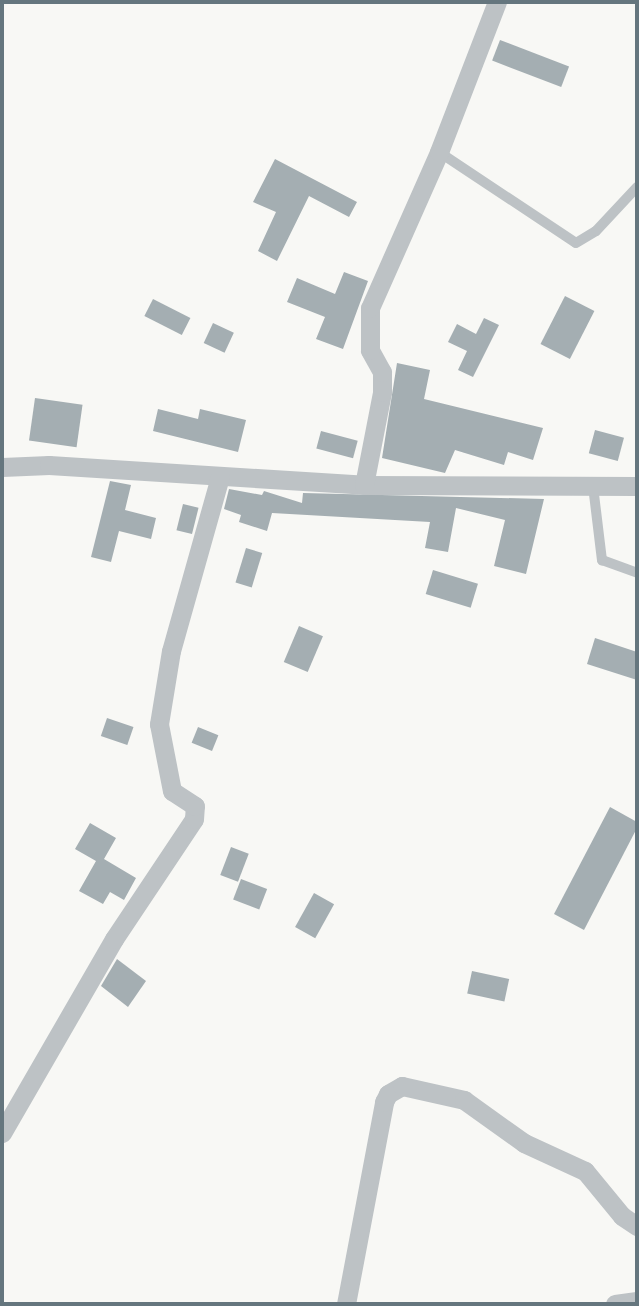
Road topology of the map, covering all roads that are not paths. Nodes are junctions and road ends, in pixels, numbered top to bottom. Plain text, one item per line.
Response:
1 (497, 2) edge
2 (439, 152) junction
3 (637, 187) edge
4 (2, 467) edge
5 (220, 477) junction
6 (364, 485) junction
7 (593, 486) junction
8 (637, 486) edge
9 (637, 573) edge
10 (2, 1133) edge
11 (637, 1226) edge
12 (637, 1301) edge
13 (346, 1304) edge
14 (615, 1304) edge

1 - 2 street
2 - 3 lane
2 - 6 street
4 - 5 street
5 - 6 street
5 - 10 street
6 - 7 street
7 - 8 street
7 - 9 lane
11 - 13 street
12 - 14 street

